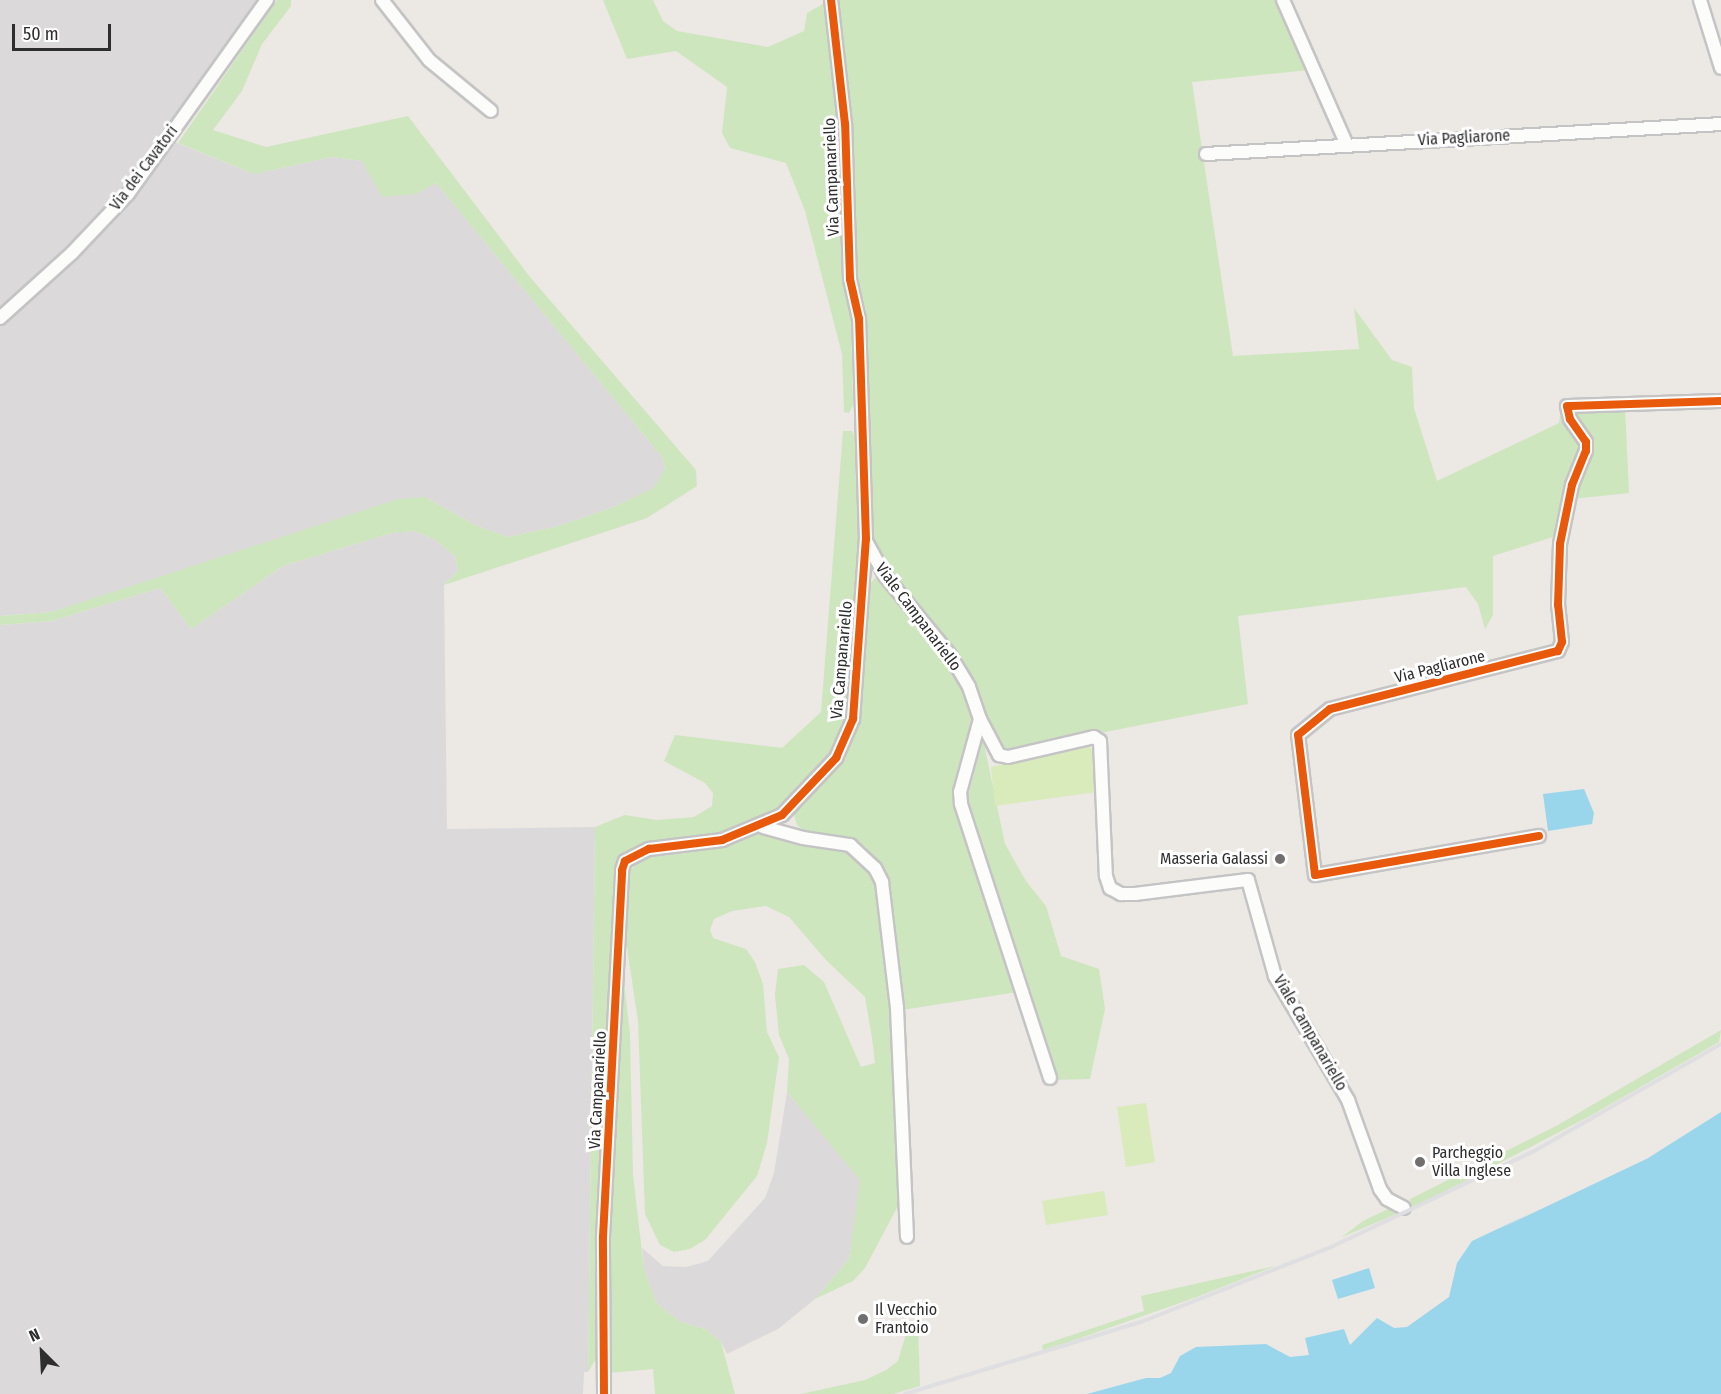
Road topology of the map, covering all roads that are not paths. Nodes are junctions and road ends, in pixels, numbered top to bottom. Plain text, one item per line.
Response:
1 (267, 0) edge
2 (382, 0) edge
3 (831, 0) edge
4 (1283, 0) edge
5 (1700, 0) edge
6 (1721, 68) edge
7 (491, 111) dead end
8 (1721, 124) edge
9 (1347, 145) junction
10 (1206, 154) dead end
11 (0, 318) edge
12 (1721, 401) edge
13 (866, 539) junction
14 (980, 719) junction
15 (763, 826) junction
16 (1539, 836) dead end
17 (1050, 1078) dead end
18 (1404, 1208) dead end
19 (908, 1237) dead end
20 (604, 1394) edge

1 - 11 street, Via dei Cavatori
2 - 7 street
3 - 13 street, Via Campanariello
4 - 9 street
5 - 6 street
8 - 9 street, Via Pagliarone
9 - 10 street, Via Pagliarone
12 - 16 street, Via Pagliarone
13 - 14 street, Viale Campanariello
13 - 15 street, Via Campanariello
14 - 17 street
14 - 18 street, Viale Campanariello
15 - 19 street
15 - 20 street, Via Campanariello

